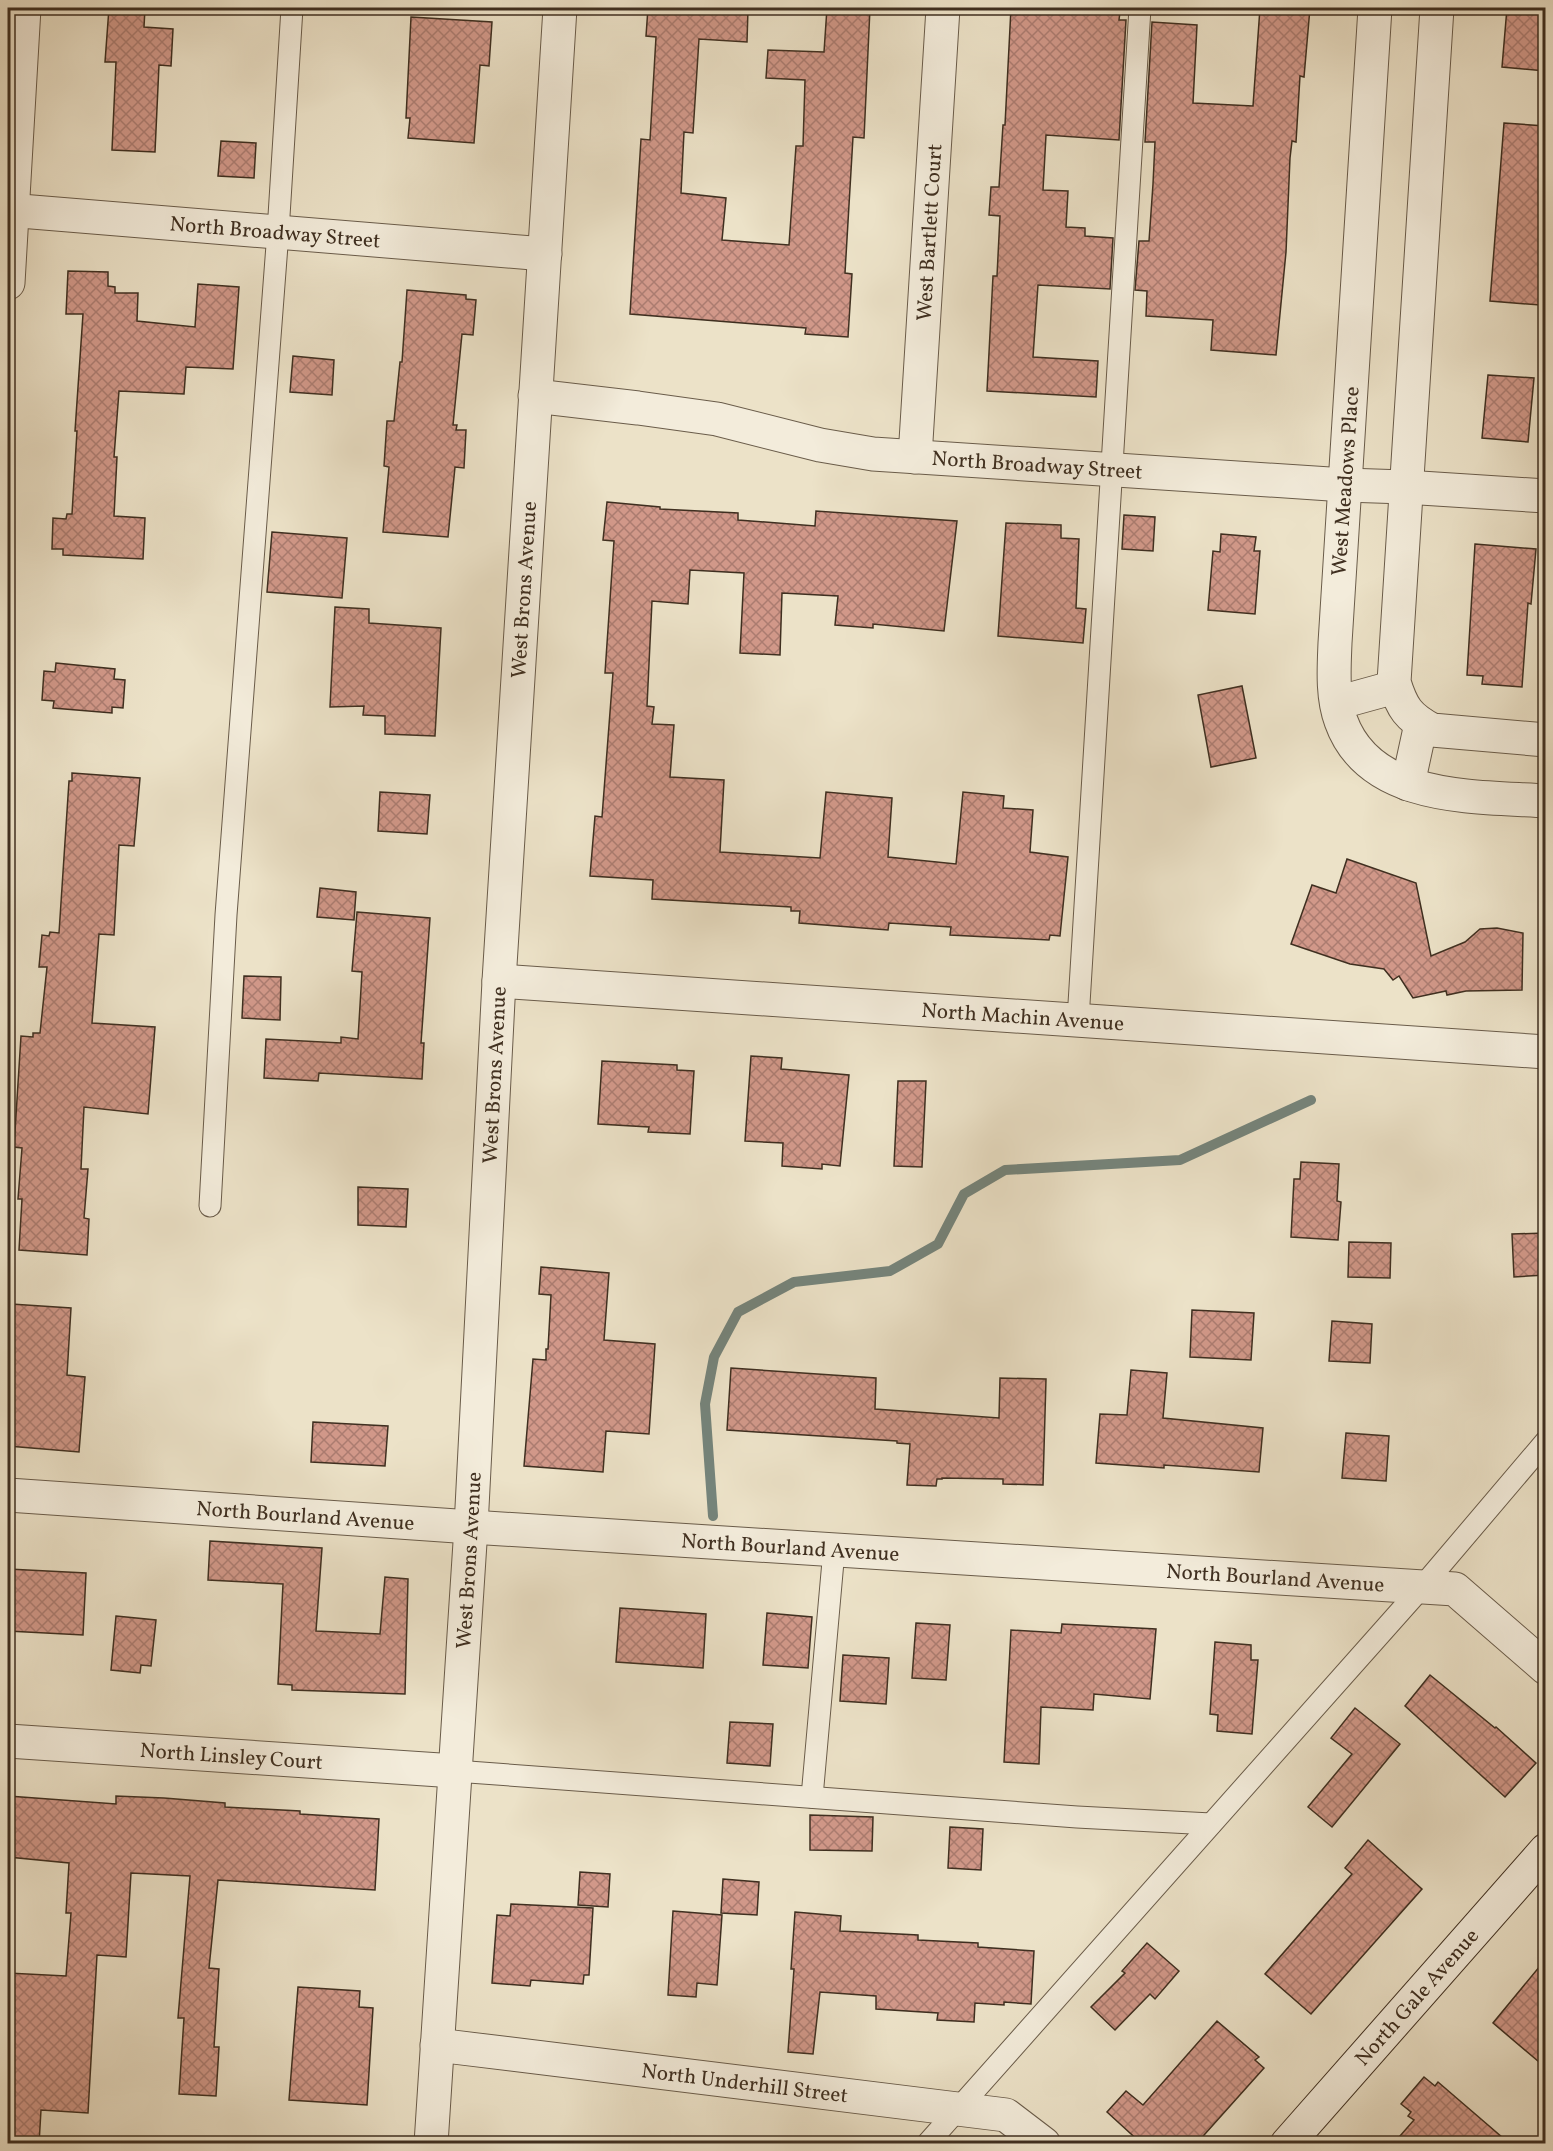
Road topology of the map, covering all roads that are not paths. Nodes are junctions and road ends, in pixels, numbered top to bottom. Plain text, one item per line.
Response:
1 (24, 8) edge
2 (292, 8) edge
3 (560, 8) edge
4 (943, 8) edge
5 (1140, 8) edge
6 (1376, 8) edge
7 (1437, 8) edge
8 (10, 210) edge
9 (278, 232) junction
10 (544, 254) junction
11 (8, 283) edge
12 (535, 396) junction
13 (915, 457) junction
14 (1111, 470) junction
15 (1345, 485) junction
16 (1405, 487) junction
17 (1545, 496) edge
18 (1395, 687) junction
19 (1337, 703) junction
20 (1421, 724) junction
21 (1545, 740) edge
22 (1408, 784) junction
23 (1545, 801) edge
24 (499, 981) junction
25 (1078, 1020) junction
26 (1545, 1052) edge
27 (210, 1206) dead end
28 (1545, 1441) edge
29 (8, 1495) edge
30 (471, 1527) junction
31 (834, 1550) junction
32 (1422, 1587) junction
33 (1545, 1668) edge
34 (8, 1741) edge
35 (455, 1771) junction
36 (812, 1797) junction
37 (1211, 1824) junction
38 (1545, 1850) edge
39 (437, 2045) junction
40 (957, 2109) junction
41 (431, 2144) edge
42 (927, 2144) edge
43 (1044, 2144) edge
44 (1287, 2144) edge

1 - 8 street
2 - 9 lane
3 - 10 street, West Brons Avenue
4 - 13 street, West Bartlett Court
5 - 14 lane
6 - 15 street, West Meadows Place
7 - 16 street
8 - 9 street, North Broadway Street
8 - 11 street
9 - 10 street, North Broadway Street
9 - 27 lane
10 - 12 street, West Brons Avenue
12 - 13 street, North Broadway Street
12 - 24 street, West Brons Avenue
13 - 14 street, North Broadway Street
14 - 15 street, North Broadway Street
14 - 25 lane
15 - 16 street, North Broadway Street
15 - 19 street, West Meadows Place
16 - 17 street, North Broadway Street
16 - 18 street
18 - 19 street
18 - 20 street
19 - 22 street, West Meadows Place
20 - 21 street
20 - 22 street
22 - 23 street, West Meadows Place
24 - 25 street, North Machin Avenue
24 - 30 street, West Brons Avenue
25 - 26 street, North Machin Avenue
28 - 32 lane
29 - 30 street, North Bourland Avenue
30 - 31 street, North Bourland Avenue
30 - 35 street, West Brons Avenue
31 - 32 street, North Bourland Avenue
31 - 36 lane
32 - 33 street, North Bourland Avenue
32 - 37 lane
34 - 35 street, North Linsley Court
35 - 36 lane
35 - 39 street, West Brons Avenue
36 - 37 lane
37 - 40 lane
38 - 44 street, North Gale Avenue
39 - 40 street, North Underhill Street
39 - 41 street, West Brons Avenue
40 - 42 lane
40 - 43 street, North Underhill Street

